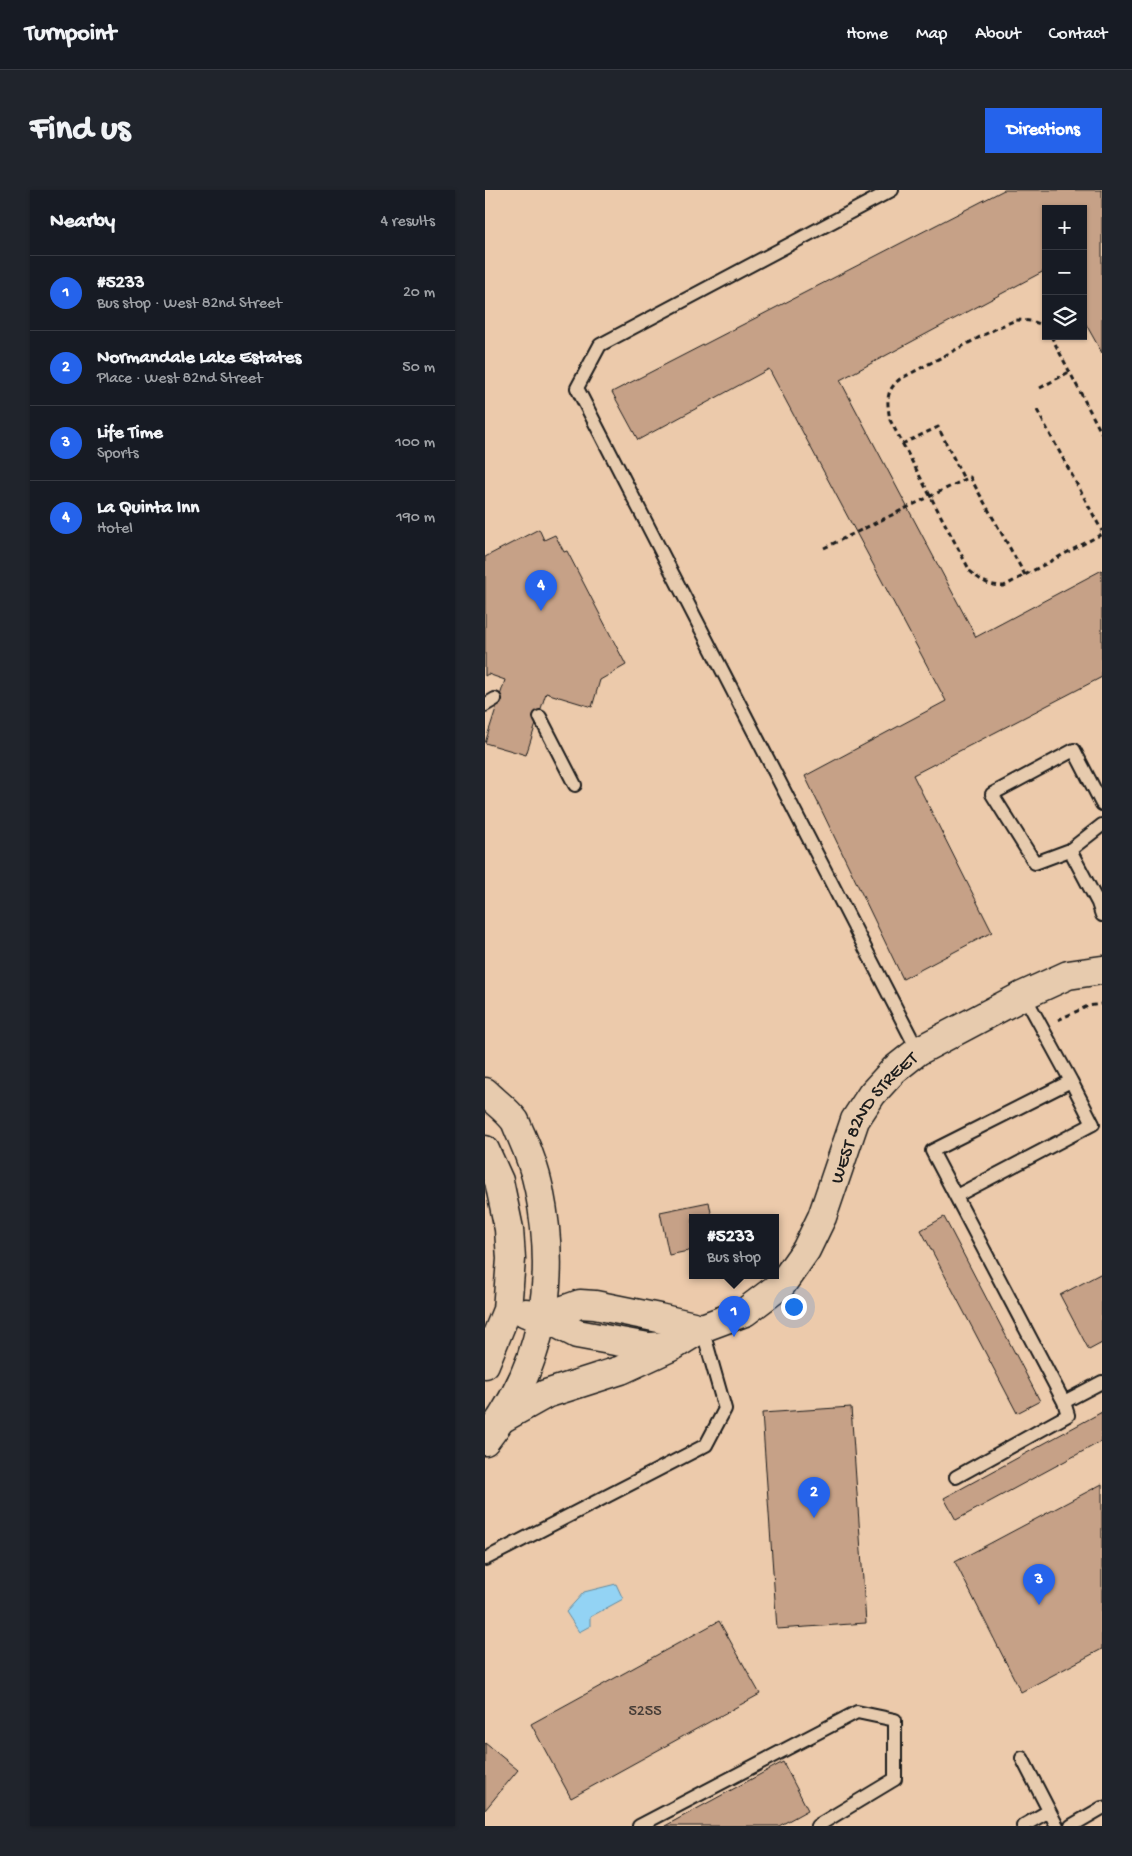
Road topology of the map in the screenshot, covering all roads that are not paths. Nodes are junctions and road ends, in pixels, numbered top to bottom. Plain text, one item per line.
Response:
1 (892, 190) edge
2 (540, 717) dead end
3 (575, 785) dead end
4 (1102, 804) edge
5 (1102, 825) edge
6 (1070, 850) junction
7 (1102, 914) edge
8 (1102, 970) edge
9 (1024, 995) junction
10 (918, 1051) junction
11 (1071, 1081) junction
12 (485, 1092) edge
13 (485, 1150) edge
14 (956, 1196) junction
15 (507, 1310) junction
16 (544, 1317) junction
17 (702, 1328) junction
18 (673, 1346) junction
19 (485, 1364) edge
20 (1102, 1382) edge
21 (1064, 1402) junction
22 (503, 1418) junction
23 (485, 1440) edge
24 (956, 1477) dead end
25 (485, 1559) edge
26 (1022, 1758) dead end
27 (1102, 1808) edge
28 (1049, 1811) junction
29 (639, 1826) edge
30 (817, 1826) edge
31 (1023, 1826) edge
32 (1057, 1826) edge
33 (1071, 1826) edge

1 - 10 lane
2 - 3 lane
4 - 6 lane
5 - 6 lane
6 - 7 lane
8 - 9 street, WEST 82ND STREET
9 - 10 street, WEST 82ND STREET
9 - 11 lane
10 - 17 street, WEST 82ND STREET
11 - 14 lane
11 - 14 lane
12 - 16 street
13 - 15 street
14 - 21 lane
15 - 16 street, WEST 82ND STREET
15 - 19 street
16 - 17 street
16 - 18 street, WEST 82ND STREET
16 - 22 street
17 - 18 street, WEST 82ND STREET
17 - 25 lane
18 - 22 street
20 - 21 lane
21 - 24 lane
22 - 23 street
26 - 28 lane
27 - 33 lane
28 - 31 lane
28 - 32 lane
29 - 30 lane

